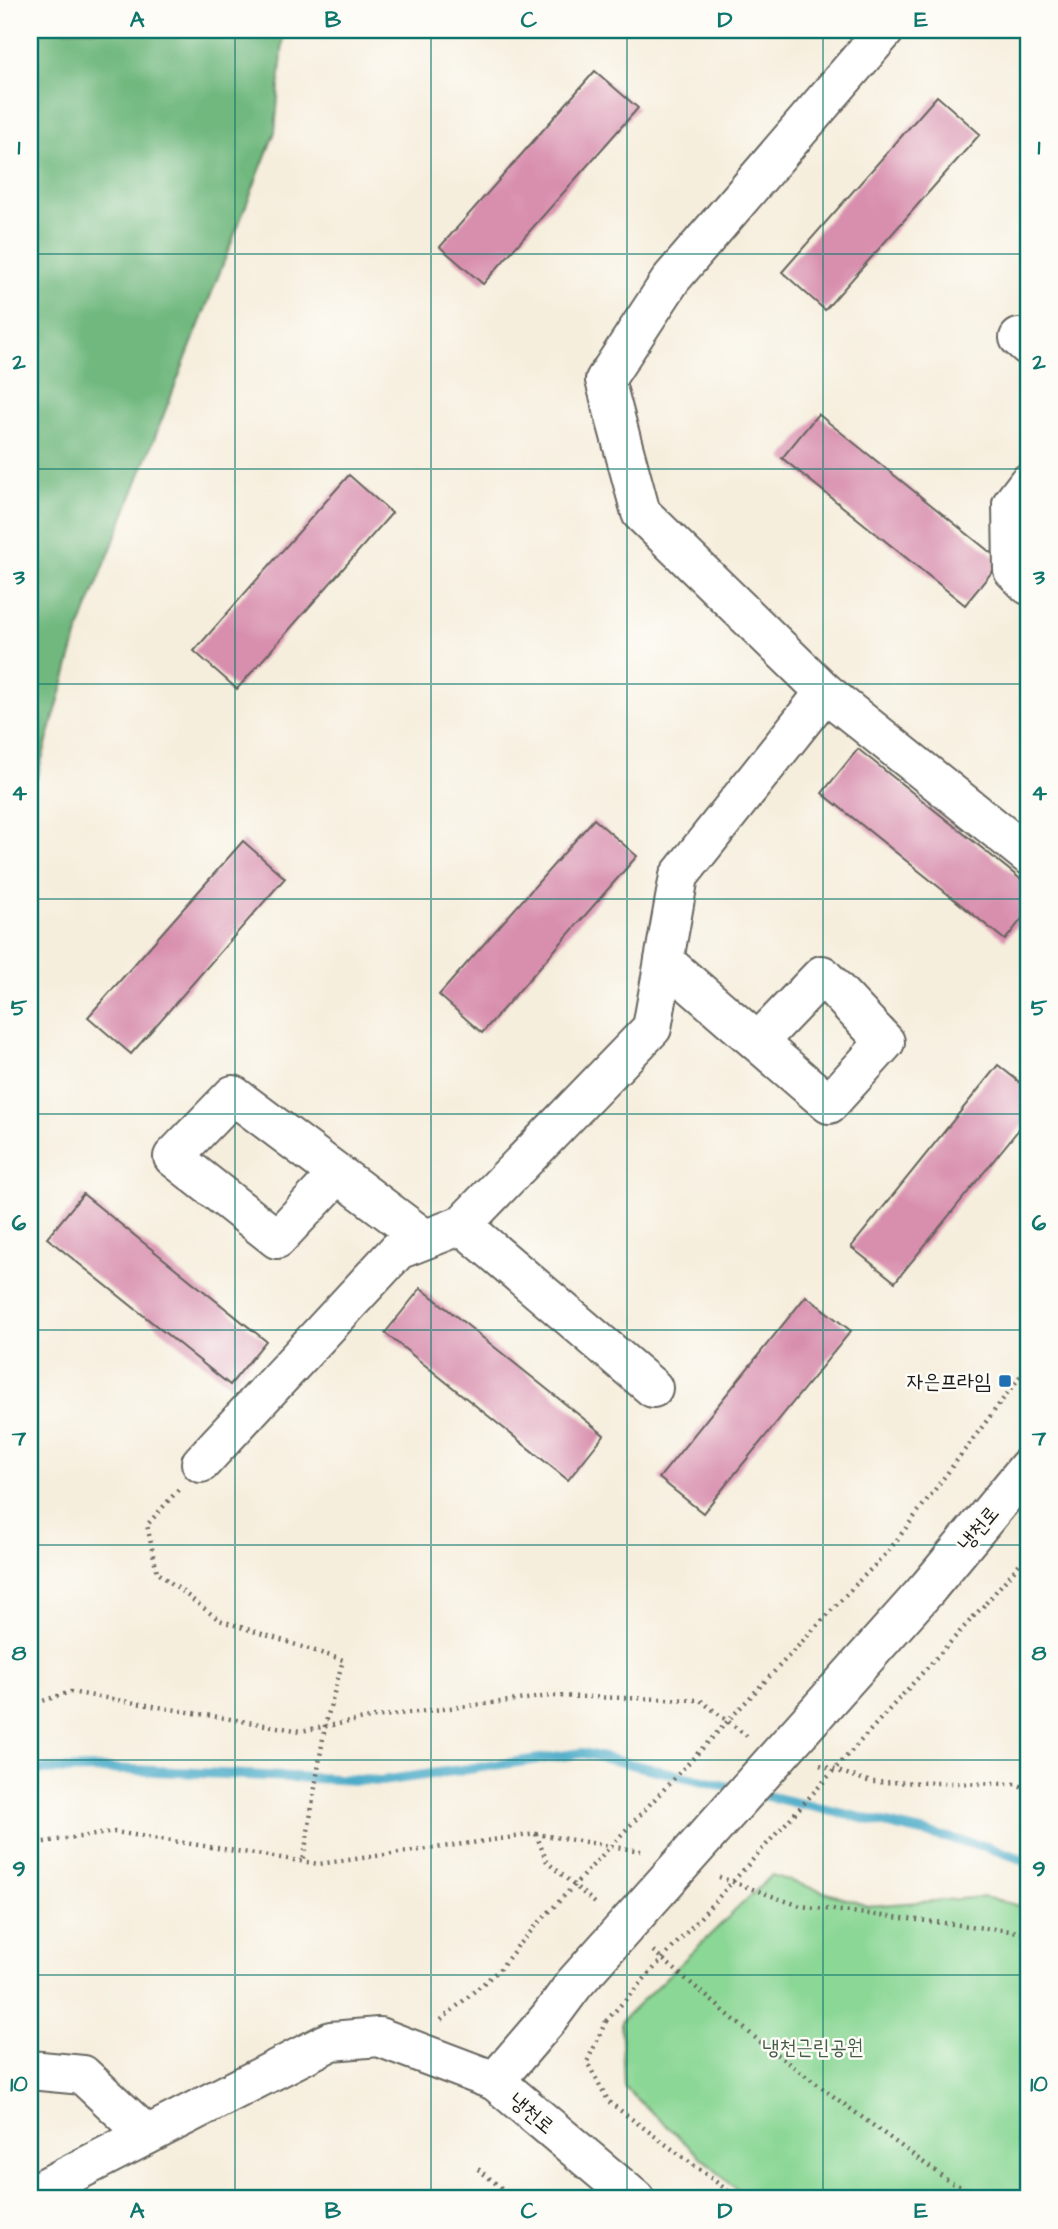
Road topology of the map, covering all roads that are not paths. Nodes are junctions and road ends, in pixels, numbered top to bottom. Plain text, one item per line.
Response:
1 (885, 30) edge
2 (1028, 484) edge
3 (1028, 585) edge
4 (825, 692) junction
5 (1028, 855) edge
6 (664, 961) junction
7 (758, 1042) dead end
8 (338, 1174) dead end
9 (462, 1226) junction
10 (425, 1239) junction
11 (653, 1388) dead end
12 (201, 1463) road end
13 (1028, 1468) edge
14 (30, 2070) edge
15 (495, 2081) junction
16 (147, 2135) junction
17 (30, 2195) edge
18 (635, 2199) edge

1 - 4 main road
2 - 3 main road
4 - 5 main road
4 - 6 main road
6 - 7 main road
6 - 9 main road
8 - 10 main road
9 - 10 main road
9 - 11 main road
10 - 12 main road
13 - 15 main road, 냉천로, bridge
14 - 16 main road
15 - 16 main road
15 - 18 main road, 냉천로
16 - 17 main road

